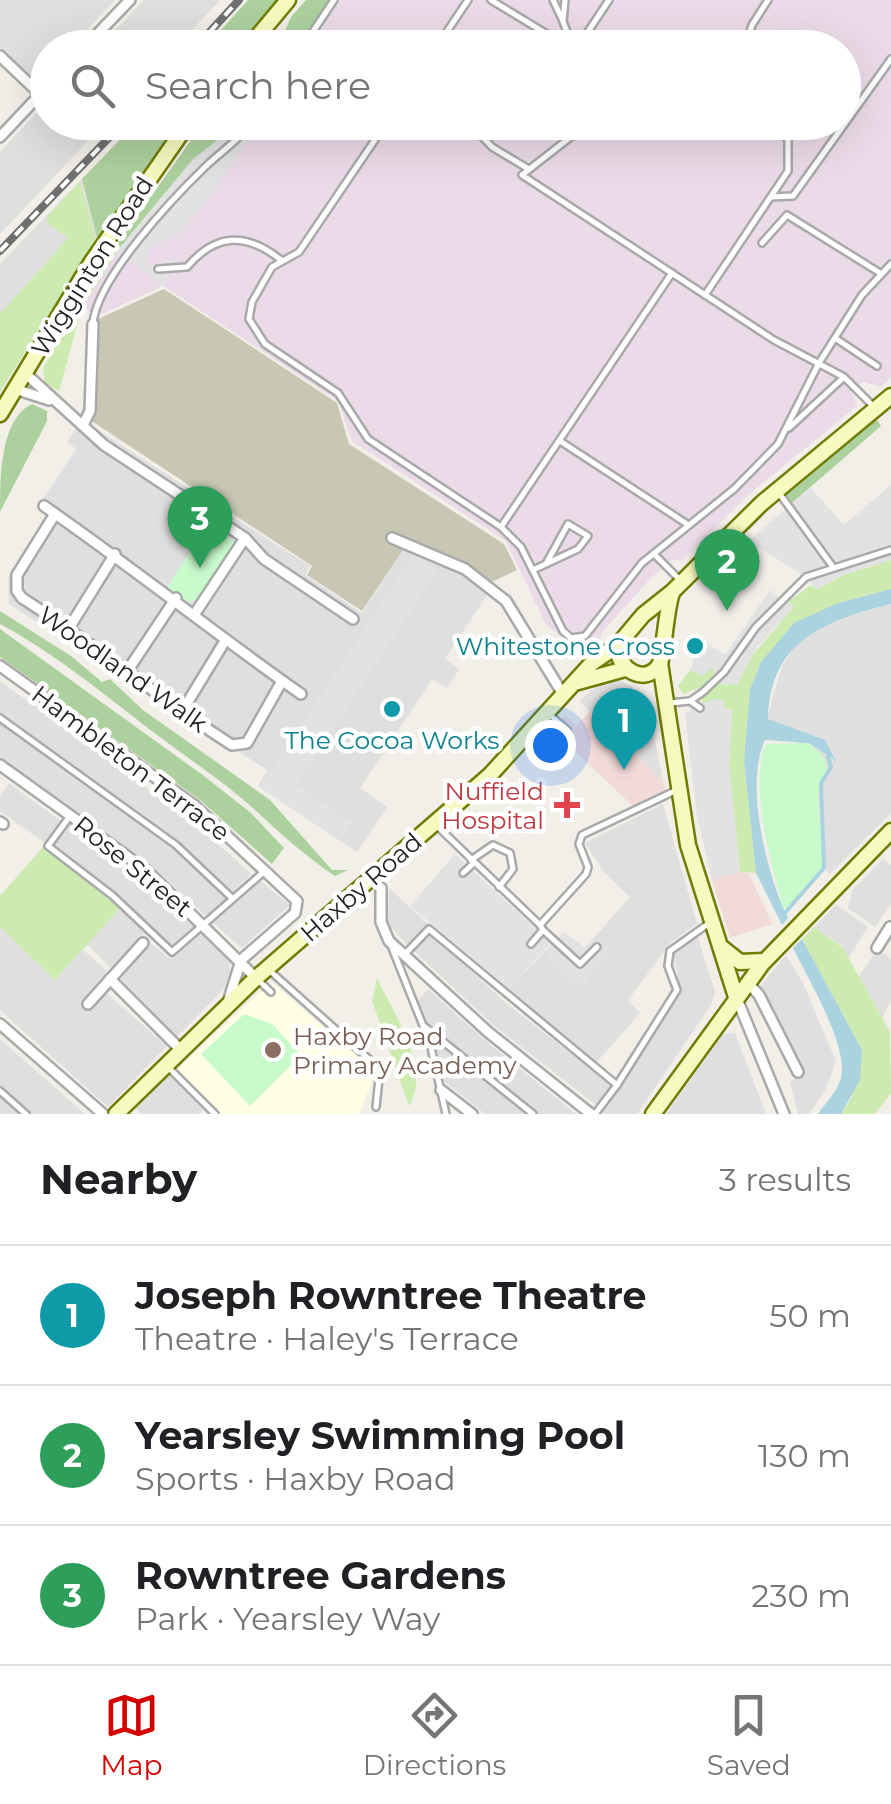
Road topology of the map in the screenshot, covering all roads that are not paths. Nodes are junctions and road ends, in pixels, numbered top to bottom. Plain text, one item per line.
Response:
1 (130, 0) edge
2 (288, 0) edge
3 (334, 0) edge
4 (468, 0) edge
5 (490, 0) edge
6 (553, 0) edge
7 (565, 0) edge
8 (608, 0) edge
9 (768, 0) edge
10 (563, 22) junction
11 (101, 30) edge
12 (263, 30) edge
13 (314, 30) edge
14 (448, 30) edge
15 (542, 30) edge
16 (566, 30) edge
17 (587, 30) edge
18 (751, 30) edge
19 (0, 56) edge
20 (891, 59) edge
21 (30, 79) edge
22 (861, 101) edge
23 (30, 105) edge
24 (0, 136) edge
25 (176, 140) edge
26 (238, 140) edge
27 (375, 140) edge
28 (486, 140) edge
29 (566, 140) edge
30 (788, 140) edge
31 (833, 140) edge
32 (527, 168) junction
33 (770, 196) junction
34 (762, 243) dead end
35 (281, 260) junction
36 (891, 264) edge
37 (158, 269) dead end
38 (672, 273) junction
39 (880, 273) junction
40 (706, 295) junction
41 (93, 324) joint
42 (834, 338) junction
43 (819, 363) junction
44 (876, 366) dead end
45 (25, 373) junction
46 (844, 377) junction
47 (15, 389) junction
48 (891, 396) edge
49 (49, 400) junction
50 (876, 409) junction
51 (0, 414) edge
52 (83, 426) junction
53 (786, 430) junction
54 (560, 441) junction
55 (777, 490) junction
56 (44, 506) dead end
57 (56, 514) junction
58 (687, 524) junction
59 (501, 527) junction
60 (245, 538) junction
61 (392, 538) dead end
62 (891, 550) edge
63 (114, 554) junction
64 (654, 554) junction
65 (547, 562) junction
66 (832, 567) junction
67 (534, 570) junction
68 (677, 587) junction
69 (176, 598) junction
70 (194, 615) junction
71 (353, 619) dead end
72 (69, 628) junction
73 (626, 632) junction
74 (225, 641) junction
75 (662, 644) junction
76 (617, 646) junction
77 (660, 664) junction
78 (714, 664) dead end
79 (0, 666) edge
80 (625, 668) junction
81 (724, 672) junction
82 (126, 673) junction
83 (643, 674) junction
84 (282, 681) junction
85 (578, 682) junction
86 (301, 694) dead end
87 (564, 696) junction
88 (666, 701) junction
89 (690, 701) junction
90 (700, 708) dead end
91 (182, 713) junction
92 (548, 713) junction
93 (0, 718) edge
94 (567, 730) dead end
95 (0, 766) edge
96 (676, 790) junction
97 (70, 816) junction
98 (435, 824) junction
99 (891, 831) edge
100 (472, 862) junction
101 (266, 870) junction
102 (463, 873) dead end
103 (499, 887) junction
104 (381, 888) dead end
105 (232, 898) junction
106 (299, 908) joint
107 (710, 923) junction
108 (204, 924) junction
109 (542, 927) junction
110 (889, 936) edge
111 (389, 941) junction
112 (143, 943) dead end
113 (717, 943) junction
114 (531, 944) dead end
115 (597, 948) dead end
116 (877, 948) dead end
117 (404, 956) junction
118 (241, 960) junction
119 (764, 961) junction
120 (261, 973) junction
121 (110, 980) junction
122 (747, 982) junction
123 (271, 992) dead end
124 (736, 997) junction
125 (88, 1004) dead end
126 (227, 1005) junction
127 (0, 1024) edge
128 (423, 1025) junction
129 (180, 1048) junction
130 (165, 1064) junction
131 (798, 1072) dead end
132 (617, 1085) junction
133 (441, 1090) junction
134 (0, 1091) edge
135 (376, 1107) dead end
136 (26, 1114) edge
137 (103, 1114) edge
138 (116, 1114) edge
139 (216, 1114) edge
140 (446, 1114) edge
141 (472, 1114) edge
142 (533, 1114) edge
143 (593, 1114) edge
144 (654, 1114) edge
145 (784, 1114) edge

1 - 11 street
2 - 12 street
3 - 13 lane
4 - 14 lane
5 - 15 lane
6 - 10 lane
7 - 10 lane
8 - 17 lane
9 - 18 lane
10 - 16 lane
19 - 21 street
20 - 22 lane
23 - 24 street
25 - 45 street, Wigginton Road
26 - 41 lane
27 - 35 lane
28 - 32 lane
29 - 32 lane
30 - 33 lane
31 - 33 lane
32 - 38 lane
33 - 40 lane
34 - 39 lane
35 - 37 lane
35 - 59 lane
36 - 39 lane
38 - 40 lane
38 - 54 lane
39 - 42 lane
40 - 43 lane
41 - 52 street
42 - 43 lane
42 - 44 lane
43 - 46 lane
43 - 53 lane
45 - 47 street, Wigginton Road
45 - 49 street
46 - 50 lane
46 - 53 lane
47 - 49 street
47 - 51 street, Wigginton Road
48 - 50 street, Haxby Road
49 - 52 street
50 - 55 street, Haxby Road
52 - 60 street
53 - 58 lane
54 - 58 lane
54 - 59 lane
55 - 66 lane
55 - 68 street, Haxby Road
56 - 57 street
57 - 63 street
57 - 72 street, Woodland Walk
58 - 64 lane
59 - 67 lane
60 - 70 street
60 - 71 street
61 - 87 street
62 - 66 lane
63 - 69 street
63 - 72 street
64 - 67 lane
64 - 68 lane
65 - 65 lane
65 - 67 lane
66 - 81 lane
68 - 73 street, Haxby Road
68 - 75 street
69 - 70 street
69 - 82 street
70 - 74 street
72 - 82 street, Woodland Walk
73 - 75 street
73 - 76 street, Haxby Road
74 - 84 street
74 - 91 street
75 - 77 street
76 - 80 street
76 - 85 street, Haxby Road
77 - 83 street
77 - 88 street
78 - 81 lane
79 - 101 street, Hambleton Terrace
80 - 83 street
80 - 85 street, Haxby Road
81 - 89 lane
82 - 91 street, Woodland Walk
83 - 88 street
84 - 86 street
84 - 91 street, Woodland Walk
85 - 87 street, Haxby Road
87 - 92 street, Haxby Road
88 - 89 lane
88 - 96 street
89 - 90 lane
92 - 94 lane
92 - 98 street, Haxby Road
93 - 105 lane
95 - 97 street, Rose Street
96 - 107 street
96 - 109 lane
97 - 108 street, Rose Street
97 - 108 lane
98 - 100 lane
98 - 120 street, Haxby Road
99 - 119 street
100 - 102 lane
100 - 103 lane
100 - 103 lane
101 - 105 lane
101 - 106 street, Hambleton Terrace
103 - 109 lane
104 - 111 street
105 - 108 lane
106 - 118 street, Haxby Road
107 - 113 street
107 - 132 lane
108 - 118 street, Rose Street
109 - 114 lane
109 - 115 lane
110 - 116 street
111 - 117 street
111 - 128 lane
112 - 121 street
113 - 119 street
113 - 124 street
117 - 132 lane
117 - 143 street
118 - 120 street, Rose Street
118 - 126 street
119 - 122 street
120 - 123 lane
120 - 126 street, Haxby Road
120 - 135 lane
121 - 125 street
121 - 129 street
122 - 124 street
122 - 131 street
124 - 144 street
124 - 145 street
126 - 129 street, Haxby Road
127 - 137 street
128 - 133 lane
128 - 142 lane
129 - 130 street, Haxby Road
130 - 138 street, Haxby Road
130 - 139 lane
132 - 143 lane
133 - 140 lane
133 - 141 street
134 - 136 lane

